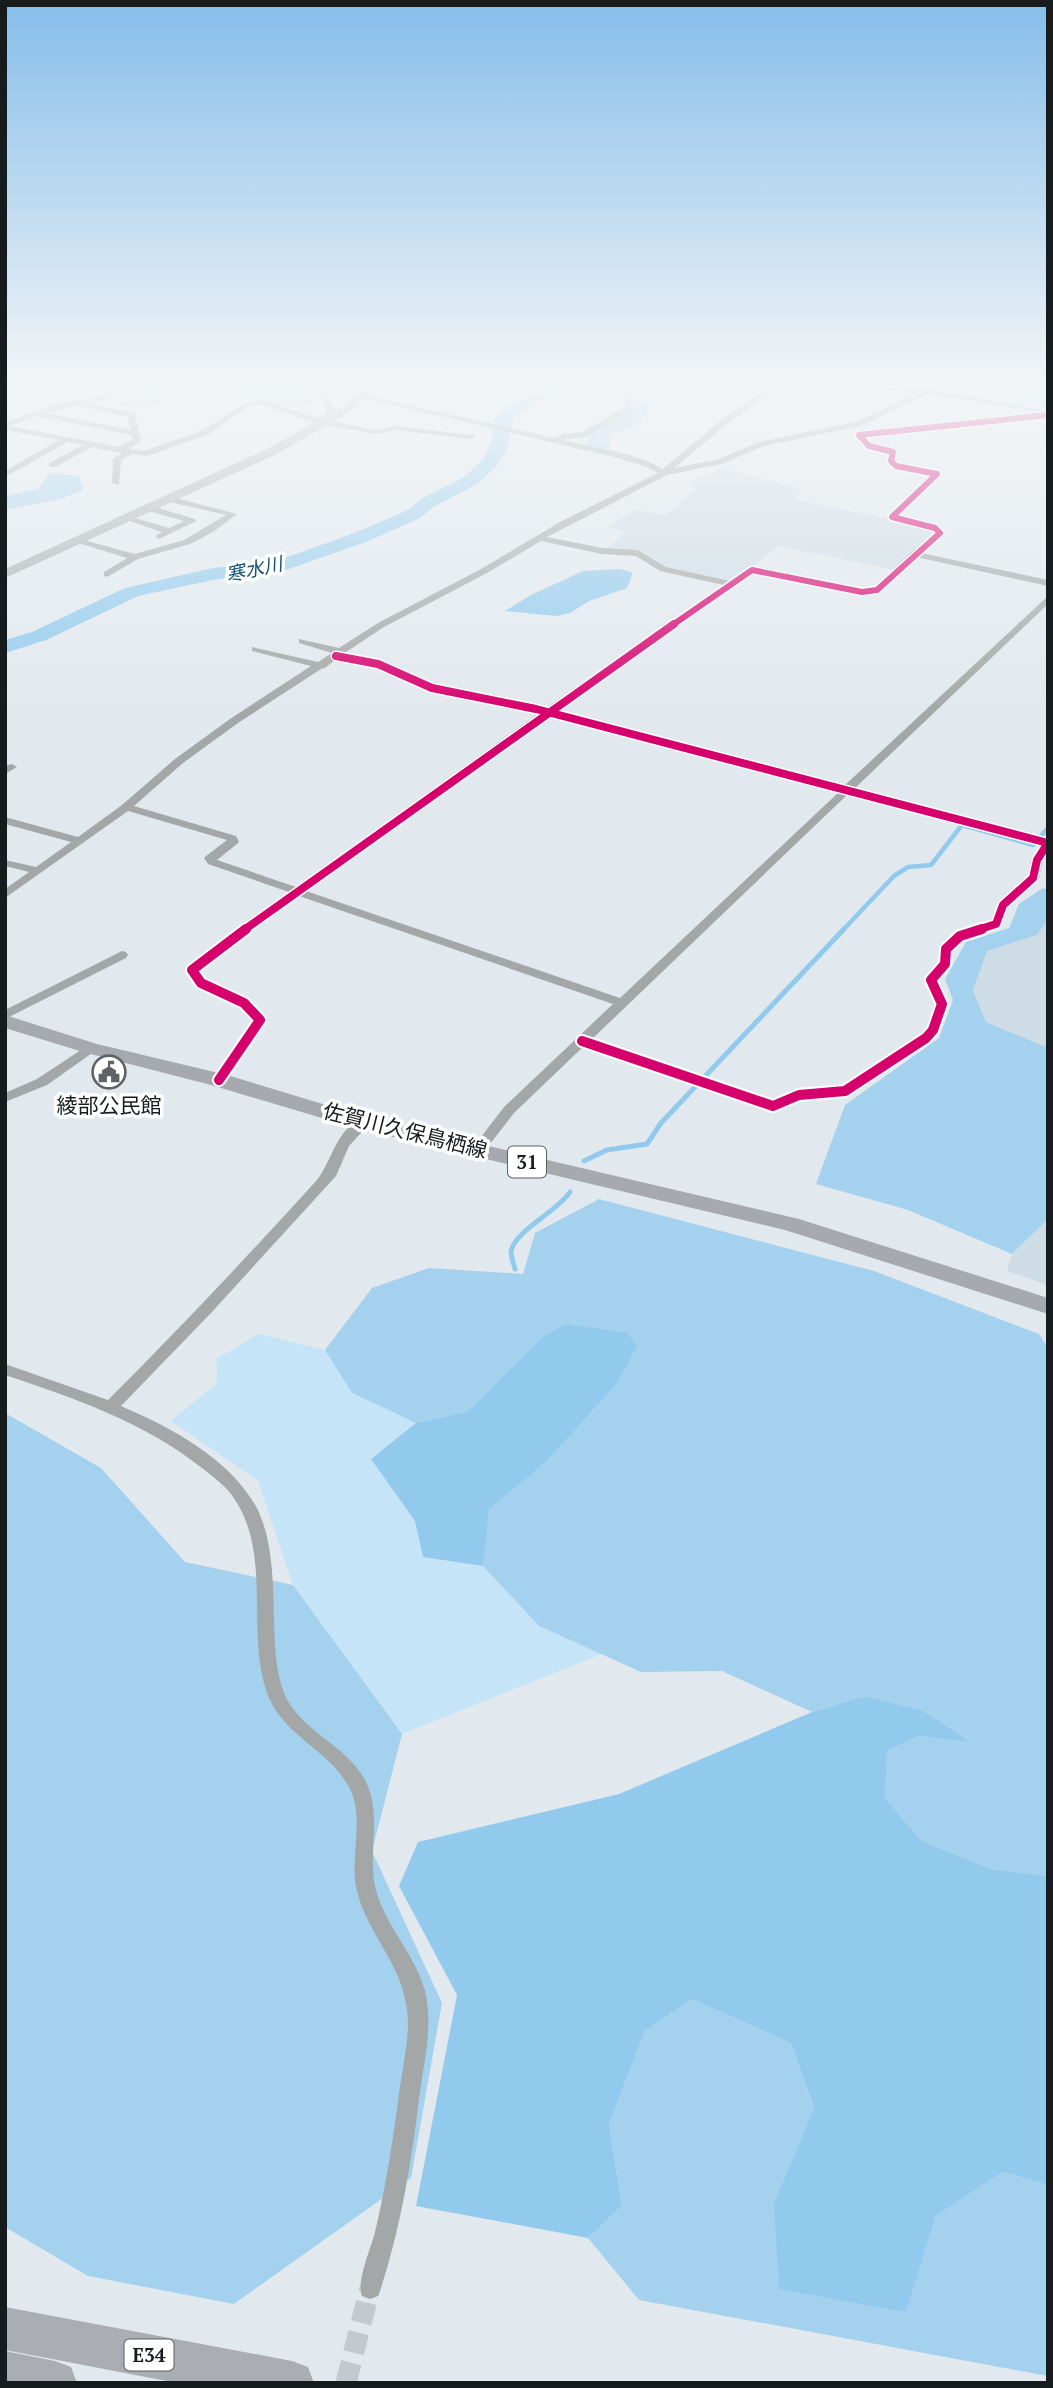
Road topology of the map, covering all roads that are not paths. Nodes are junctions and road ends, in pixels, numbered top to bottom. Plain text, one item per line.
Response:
1 (180, 493) edge
2 (624, 493) edge
3 (915, 493) edge
4 (168, 499) junction
5 (148, 508) junction
6 (125, 519) junction
7 (169, 531) junction
8 (159, 536) dead end
9 (539, 538) junction
10 (76, 541) junction
11 (914, 554) junction
12 (135, 557) junction
13 (5, 574) edge
14 (107, 574) dead end
15 (1048, 583) edge
16 (732, 584) junction
17 (1048, 599) edge
18 (302, 641) dead end
19 (255, 649) dead end
20 (339, 654) junction
21 (322, 666) junction
22 (547, 712) junction
23 (849, 790) junction
24 (126, 807) junction
25 (5, 820) edge
26 (80, 841) junction
27 (1048, 843) edge
28 (5, 863) edge
29 (38, 871) junction
30 (297, 892) junction
31 (5, 895) edge
32 (122, 955) dead end
33 (622, 1003) junction
34 (5, 1014) edge
35 (5, 1021) edge
36 (582, 1041) junction
37 (90, 1048) junction
38 (219, 1080) junction
39 (5, 1098) edge
40 (363, 1123) junction
41 (478, 1150) junction
42 (1048, 1306) edge
43 (5, 1369) edge
44 (112, 1406) junction
45 (370, 2288) tunnel mouth
46 (5, 2328) edge
47 (5, 2373) edge
48 (55, 2383) edge
49 (292, 2383) edge

1 - 4 main road
2 - 9 street
3 - 11 street
4 - 5 main road
4 - 12 street
5 - 6 main road
5 - 7 street
6 - 7 street
6 - 10 main road
7 - 8 street
9 - 16 street
9 - 20 street
10 - 12 street
10 - 13 main road
11 - 15 street
11 - 16 street
12 - 14 street
16 - 22 street
17 - 23 street
18 - 20 street
19 - 21 street
20 - 21 street
20 - 22 street
21 - 24 street
22 - 23 street
22 - 30 street
23 - 27 street
23 - 33 street
24 - 26 street
24 - 30 street
25 - 26 street
26 - 29 street
27 - 36 street
28 - 29 street
29 - 31 street
30 - 33 street
30 - 38 street
32 - 34 street
33 - 36 street
35 - 37 main road, 佐賀川久保鳥栖線 / 31
36 - 41 street
37 - 38 main road, 佐賀川久保鳥栖線 / 31
37 - 39 street
38 - 40 main road, 佐賀川久保鳥栖線 / 31
40 - 41 main road, 佐賀川久保鳥栖線 / 31
40 - 44 street
41 - 42 main road, 佐賀川久保鳥栖線 / 31
43 - 44 street
44 - 45 street
46 - 49 highway, E34
47 - 48 highway

